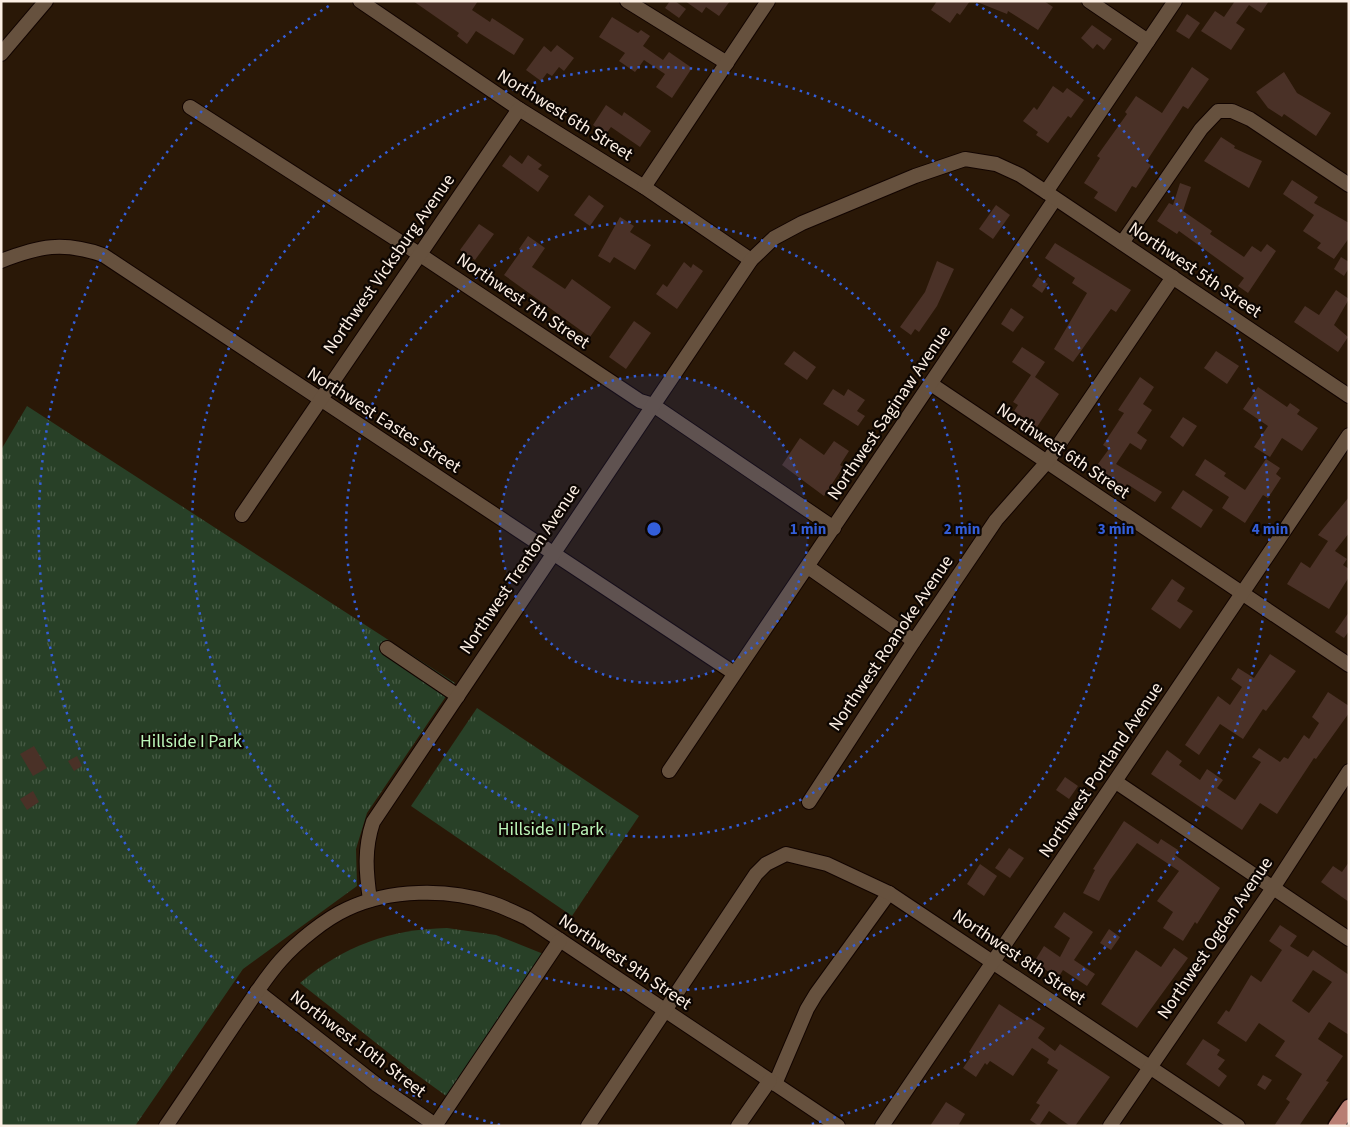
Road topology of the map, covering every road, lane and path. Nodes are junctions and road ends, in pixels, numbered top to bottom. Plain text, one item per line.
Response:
1 (46, 1) edge
2 (360, 1) edge
3 (627, 1) edge
4 (768, 1) edge
5 (1089, 1) edge
6 (1175, 1) edge
7 (1148, 40) junction
8 (1, 54) edge
9 (727, 63) junction
10 (190, 107) dead end
11 (519, 109) junction
12 (1020, 175) joint
13 (1349, 185) edge
14 (644, 187) junction
15 (1051, 195) junction
16 (1122, 243) junction
17 (419, 254) junction
18 (751, 260) junction
19 (1, 262) edge
20 (1173, 277) junction
21 (931, 384) junction
22 (1349, 396) edge
23 (319, 399) junction
24 (653, 405) junction
25 (1349, 435) edge
26 (1047, 462) junction
27 (242, 515) dead end
28 (834, 528) junction
29 (554, 553) junction
30 (808, 567) junction
31 (1242, 593) junction
32 (914, 641) junction
33 (387, 648) dead end
34 (1349, 665) edge
35 (734, 672) junction
36 (458, 696) junction
37 (669, 771) dead end
38 (1349, 771) edge
39 (1116, 782) junction
40 (809, 802) dead end
41 (1273, 888) junction
42 (888, 893) junction
43 (370, 900) junction
44 (1349, 938) edge
45 (560, 940) junction
46 (994, 963) junction
47 (258, 991) junction
48 (665, 1012) junction
49 (1149, 1067) junction
50 (772, 1082) junction
51 (1349, 1106) edge
52 (436, 1125) edge
53 (166, 1126) edge
54 (588, 1126) edge
55 (738, 1126) edge
56 (838, 1126) edge
57 (882, 1126) edge
58 (1110, 1126) edge
59 (1238, 1126) edge
60 (1336, 1126) edge

1 - 8 street
2 - 11 street, Northwest 6th Street
3 - 9 street
4 - 9 street
5 - 7 street
6 - 7 street, Northwest Saginaw Avenue
7 - 15 street, Northwest Saginaw Avenue
9 - 14 street
10 - 17 street, Northwest 7th Street
11 - 14 street, Northwest 6th Street
11 - 17 street, Northwest Vicksburg Avenue
12 - 15 street, Northwest 5th Street
12 - 18 street, Northwest Trenton Avenue
13 - 16 street
14 - 18 street, Northwest 6th Street
15 - 16 street, Northwest 5th Street
15 - 21 street, Northwest Saginaw Avenue
16 - 20 street, Northwest 5th Street
17 - 23 street, Northwest Vicksburg Avenue
17 - 24 street, Northwest 7th Street
18 - 24 street, Northwest Trenton Avenue
19 - 23 street, Northwest Eastes Street
20 - 22 street, Northwest 5th Street
20 - 26 street, Northwest Roanoke Avenue
21 - 26 street, Northwest 6th Street
21 - 28 street, Northwest Saginaw Avenue
23 - 27 street, Northwest Vicksburg Avenue
23 - 29 street, Northwest Eastes Street
24 - 28 street, Northwest 7th Street
24 - 29 street, Northwest Trenton Avenue
25 - 31 street, Northwest Portland Avenue
26 - 31 street, Northwest 6th Street
26 - 32 street, Northwest Roanoke Avenue
28 - 30 street, Northwest Saginaw Avenue
29 - 35 street, Northwest Eastes Street
29 - 36 street, Northwest Trenton Avenue
30 - 32 street
30 - 35 street, Northwest Saginaw Avenue
31 - 34 street, Northwest 6th Street
31 - 39 street, Northwest Portland Avenue
32 - 40 street, Northwest Roanoke Avenue
33 - 36 street
35 - 37 street, Northwest Saginaw Avenue
36 - 43 street, Northwest Trenton Avenue
38 - 41 street, Northwest Ogden Avenue
39 - 41 street
39 - 46 street, Northwest Portland Avenue
41 - 44 street
41 - 49 street, Northwest Ogden Avenue
42 - 46 street, Northwest 8th Street
42 - 48 street, Northwest 8th Street
42 - 50 street
43 - 45 street, Northwest 9th Street
43 - 47 street
45 - 48 street, Northwest 9th Street
45 - 52 street
46 - 49 street, Northwest 8th Street
46 - 57 street, Northwest Portland Avenue
47 - 52 street, Northwest 10th Street
47 - 53 street
48 - 50 street, Northwest 9th Street
48 - 54 street
49 - 58 street, Northwest Ogden Avenue
49 - 59 street, Northwest 8th Street
50 - 55 street
50 - 56 street, Northwest 9th Street
51 - 60 main road

